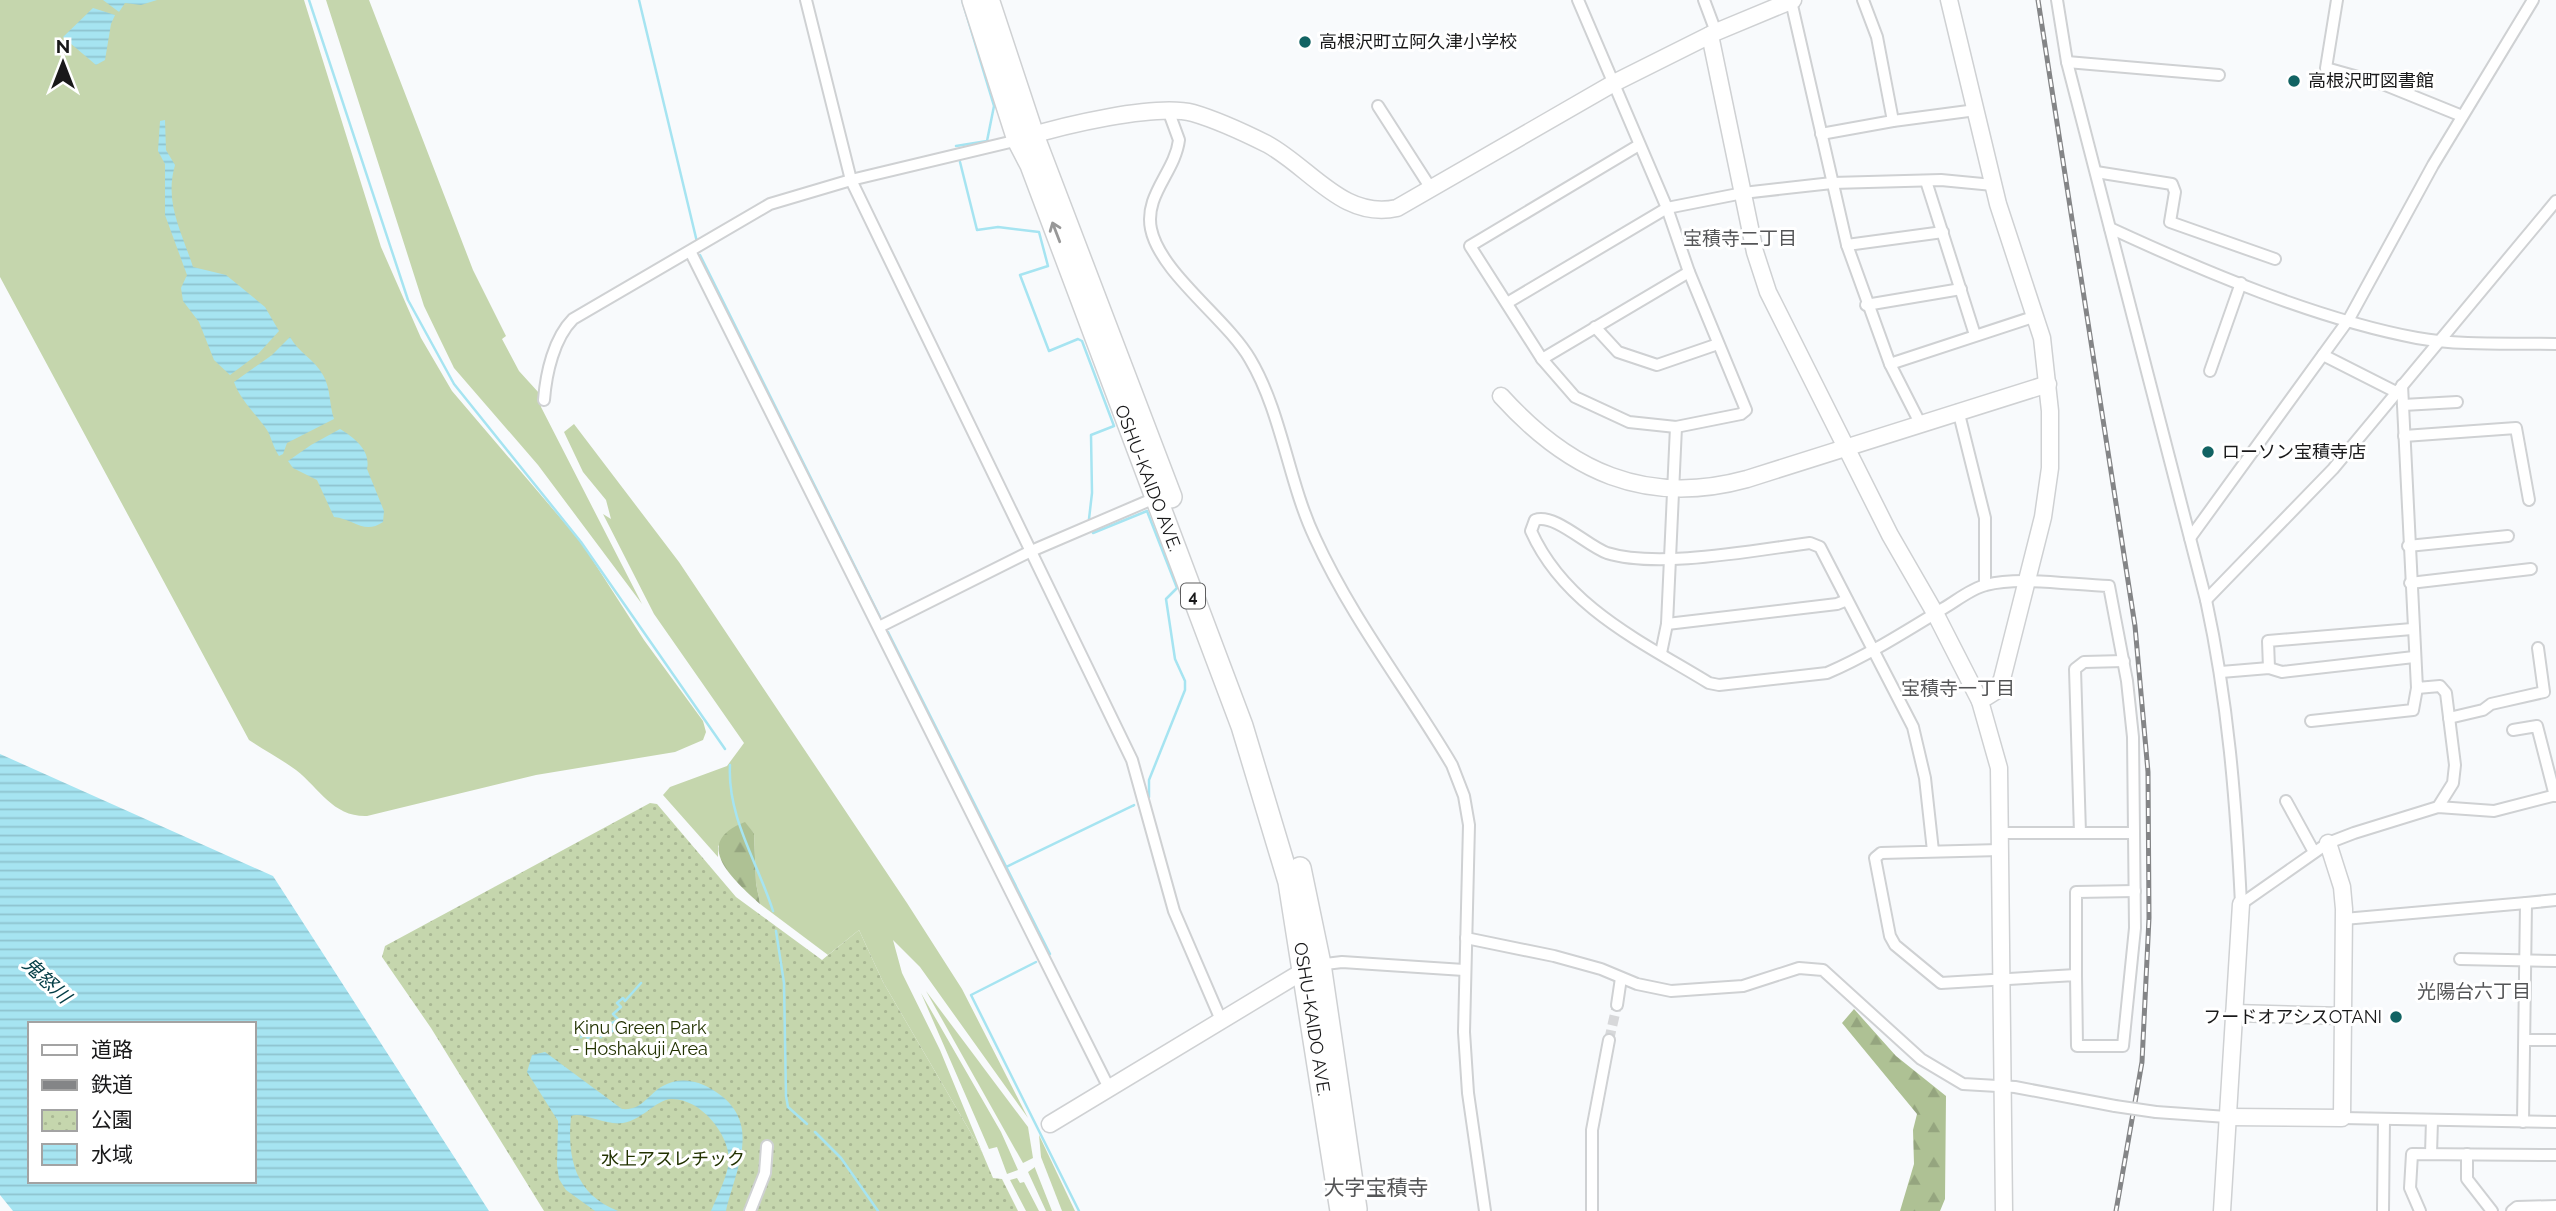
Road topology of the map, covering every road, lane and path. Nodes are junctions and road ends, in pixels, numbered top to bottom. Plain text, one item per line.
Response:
1 (806, 0) edge
2 (973, 0) edge
3 (988, 0) edge
4 (1578, 0) edge
5 (1704, 0) edge
6 (1792, 0) edge
7 (1863, 0) edge
8 (1949, 0) edge
9 (2057, 0) edge
10 (2337, 0) edge
11 (2533, 0) edge
12 (1713, 34) junction
13 (2067, 62) junction
14 (2219, 75) dead end
15 (1614, 83) junction
16 (1378, 106) dead end
17 (1168, 110) junction
18 (1976, 110) junction
19 (2462, 116) junction
20 (1893, 121) junction
21 (1821, 134) junction
22 (1026, 137) junction
23 (1639, 145) junction
24 (2096, 172) junction
25 (851, 180) junction
26 (1926, 181) junction
27 (1832, 183) junction
28 (1993, 185) junction
29 (1430, 187) junction
30 (1743, 192) junction
31 (2556, 201) edge
32 (1667, 208) junction
33 (2110, 228) junction
34 (1943, 232) junction
35 (1847, 245) junction
36 (691, 253) junction
37 (2275, 259) dead end
38 (1689, 272) junction
39 (2241, 283) junction
40 (1961, 289) junction
41 (1507, 303) junction
42 (1866, 305) junction
43 (2036, 316) junction
44 (2349, 320) junction
45 (1595, 327) junction
46 (1975, 335) junction
47 (2438, 340) junction
48 (1718, 344) junction
49 (2556, 344) edge
50 (2323, 355) junction
51 (1542, 359) junction
52 (1890, 364) junction
53 (2210, 371) dead end
54 (2048, 384) junction
55 (2399, 388) junction
56 (1500, 396) dead end
57 (544, 400) dead end
58 (2458, 402) dead end
59 (2403, 405) junction
60 (1958, 410) junction
61 (1920, 423) junction
62 (1676, 427) junction
63 (2404, 436) junction
64 (1847, 447) junction
65 (1673, 488) junction
66 (1156, 498) junction
67 (2529, 500) dead end
68 (2508, 536) dead end
69 (2190, 538) junction
70 (2408, 546) junction
71 (1029, 552) junction
72 (1670, 559) junction
73 (2531, 569) dead end
74 (2026, 583) junction
75 (2410, 583) junction
76 (1985, 585) junction
77 (1847, 600) junction
78 (2206, 600) junction
79 (1935, 614) junction
80 (1667, 624) junction
81 (879, 627) junction
82 (2412, 629) junction
83 (1873, 648) junction
84 (2538, 648) dead end
85 (1661, 653) junction
86 (2414, 657) junction
87 (2123, 661) junction
88 (2269, 668) junction
89 (2221, 672) junction
90 (2417, 688) junction
91 (1980, 701) junction
92 (2449, 718) junction
93 (2311, 721) dead end
94 (2514, 730) dead end
95 (2555, 796) edge
96 (2286, 801) dead end
97 (2438, 807) junction
98 (2134, 832) junction
99 (2080, 833) junction
100 (2000, 842) junction
101 (2321, 848) junction
102 (1933, 851) junction
103 (2135, 891) junction
104 (2556, 900) edge
105 (2526, 903) junction
106 (2241, 904) junction
107 (2344, 919) junction
108 (1465, 938) junction
109 (2460, 960) dead end
110 (2526, 961) junction
111 (2556, 961) edge
112 (1312, 967) junction
113 (1464, 970) junction
114 (2076, 975) junction
115 (1621, 978) junction
116 (2002, 980) junction
117 (1617, 1005) tunnel mouth
118 (2234, 1013) junction
119 (2343, 1016) junction
120 (1221, 1020) junction
121 (1609, 1040) tunnel mouth
122 (2525, 1040) junction
123 (2556, 1040) edge
124 (2003, 1086) junction
125 (1109, 1087) junction
126 (2227, 1117) junction
127 (2342, 1118) junction
128 (2384, 1119) junction
129 (2432, 1120) junction
130 (2523, 1122) junction
131 (2556, 1122) edge
132 (1050, 1124) dead end
133 (767, 1146) dead end
134 (2431, 1154) junction
135 (2467, 1154) junction
136 (2556, 1155) edge
137 (2556, 1206) edge
138 (750, 1211) edge
139 (1342, 1211) edge
140 (1356, 1211) edge
141 (1485, 1211) edge
142 (1592, 1211) edge
143 (2004, 1211) edge
144 (2222, 1211) edge
145 (2383, 1211) edge
146 (2420, 1211) edge
147 (2492, 1211) edge
148 (2512, 1211) edge

1 - 25 street
2 - 22 highway, OSHU-KAIDO AVE. / 4
3 - 22 highway, OSHU-KAIDO AVE. / 4
4 - 15 street
5 - 12 street
6 - 12 street
6 - 21 street
7 - 20 street
8 - 18 street
9 - 13 street
10 - 19 street
11 - 19 street
12 - 15 street
12 - 30 street
13 - 14 street
13 - 24 street
15 - 23 street
15 - 29 street
16 - 29 street
17 - 22 street
17 - 29 street
17 - 108 street
18 - 20 street
18 - 28 street
19 - 44 street
20 - 21 street
21 - 27 street
22 - 25 street
66 -> 22 highway, OSHU-KAIDO AVE. / 4
22 - 112 highway, OSHU-KAIDO AVE. / 4
23 - 32 street
23 - 41 street
24 - 33 street
24 - 37 street
25 - 36 street
25 - 71 street
26 - 27 street
26 - 28 street
26 - 34 street
27 - 30 street
27 - 35 street
28 - 43 street
30 - 32 street
30 - 64 street
31 - 47 street
32 - 38 street
32 - 41 street
33 - 39 street
33 - 69 street
34 - 35 street
34 - 40 street
35 - 42 street
36 - 57 street
36 - 81 street
38 - 45 street
38 - 48 street
39 - 44 street
39 - 53 street
40 - 42 street
40 - 46 street
41 - 51 street
42 - 52 street
43 - 46 street
43 - 54 street
44 - 47 street
44 - 50 street
45 - 48 street
45 - 51 street
46 - 52 street
47 - 49 street
47 - 55 street
48 - 62 street
50 - 55 street
50 - 69 street
51 - 62 street
52 - 61 street
54 - 60 street
54 - 74 street
55 - 59 street
55 - 78 street
56 - 65 street
58 - 59 street
59 - 63 street
60 - 61 street
60 - 76 street
61 - 64 street
62 - 65 street
63 - 67 street
63 - 70 street
64 - 65 street
64 - 79 street
65 - 72 street
66 - 71 street
66 - 112 highway, OSHU-KAIDO AVE. / 4
68 - 70 street
69 - 78 street
70 - 75 street
71 - 81 street
71 - 120 street
72 - 77 street
72 - 80 street
72 - 85 street
73 - 75 street
74 - 76 street
74 - 87 street
74 - 91 street
75 - 82 street
76 - 79 street
77 - 80 street
77 - 83 street
78 - 89 street
79 - 83 street
79 - 91 street
80 - 85 street
81 - 125 street
82 - 86 street
82 - 88 street
83 - 85 street
83 - 102 street
84 - 92 street
86 - 88 street
86 - 90 street
87 - 98 street
87 - 99 street
88 - 89 street
89 - 106 street
90 - 92 street
90 - 93 street
91 - 100 street
92 - 97 street
94 - 95 street
95 - 97 street
96 - 101 street
97 - 101 street
98 - 99 street
98 - 103 street
99 - 100 street
100 - 102 street
100 - 116 street
101 - 106 street
101 - 107 street
102 - 116 street
103 - 114 street
103 - 114 street
104 - 105 street
105 - 107 street
105 - 110 street
106 - 118 street
107 - 119 street
108 - 113 street
108 - 115 street
109 - 110 street
110 - 111 street
110 - 122 street
112 - 113 street
112 - 120 street
112 - 139 highway, OSHU-KAIDO AVE. / 4
112 - 140 highway, OSHU-KAIDO AVE. / 4
113 - 141 street
114 - 116 street
115 - 117 street
115 - 124 street
116 - 124 street
118 - 119 street
118 - 126 street
119 - 127 street
120 - 125 street
121 - 142 street
122 - 123 street
122 - 130 street
124 - 126 street, bridge
124 - 143 street
125 - 132 street
126 - 127 street
126 - 144 street
127 - 128 street
128 - 129 street
128 - 145 street
129 - 130 street
129 - 134 street
130 - 131 street
133 - 138 street
134 - 135 street
134 - 146 street
135 - 136 street
135 - 147 street
137 - 148 street

